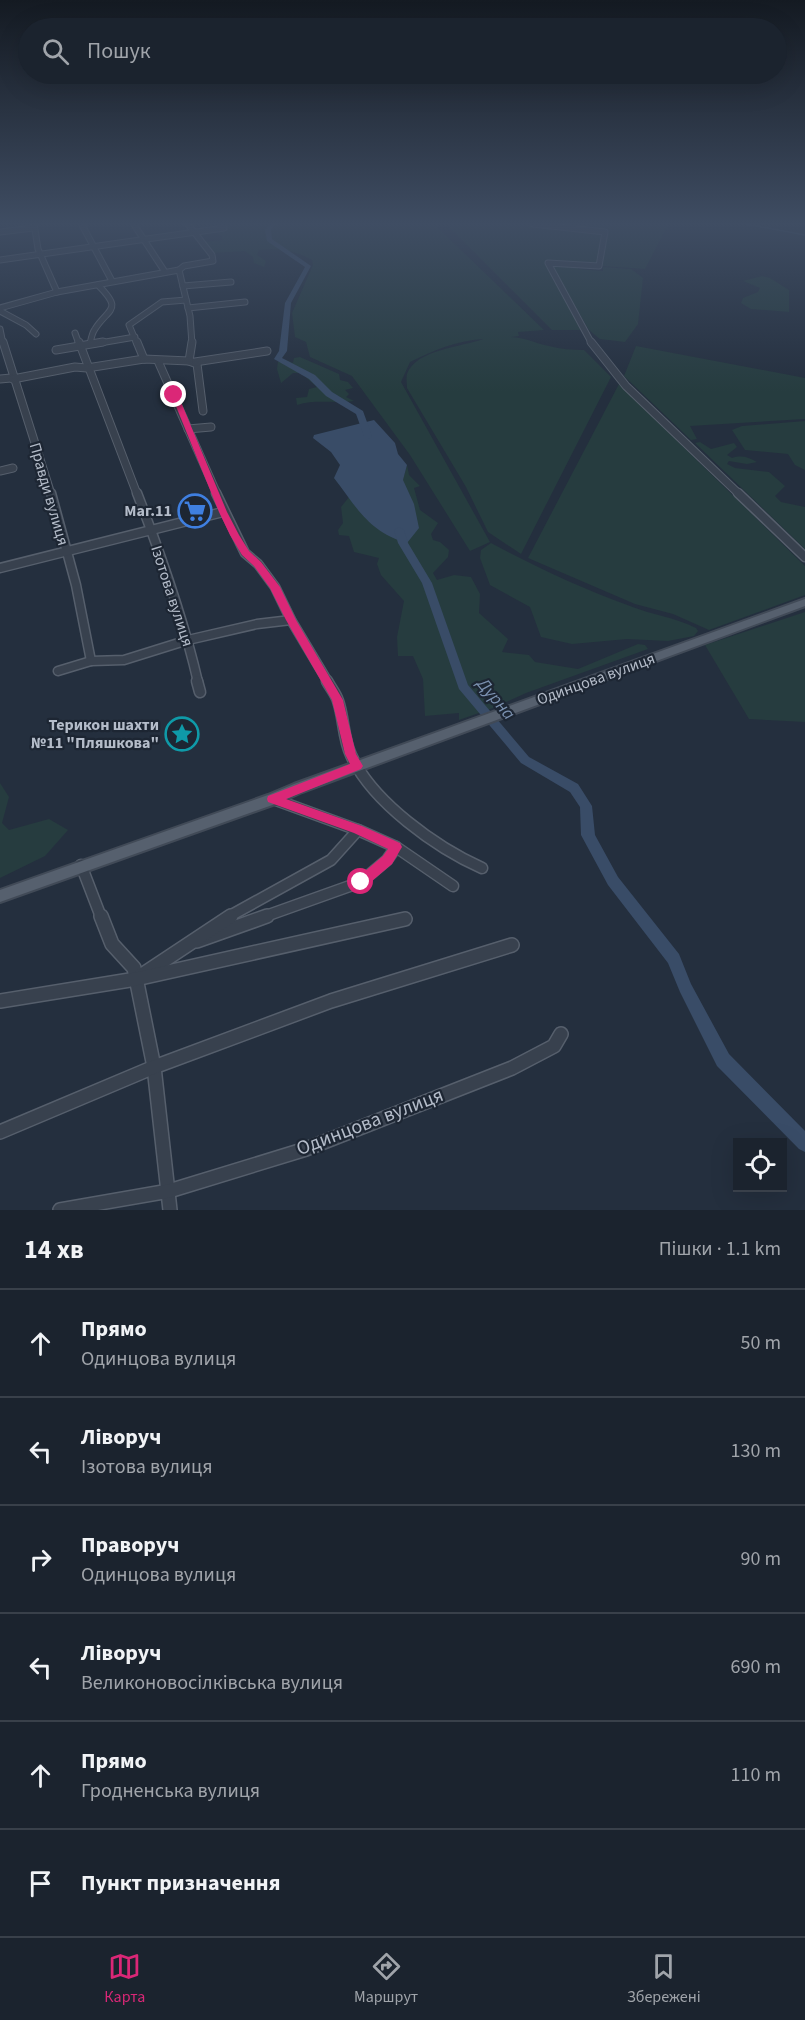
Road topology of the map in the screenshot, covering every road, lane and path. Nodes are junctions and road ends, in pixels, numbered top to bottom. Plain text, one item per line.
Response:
1 (51, 279) edge
2 (121, 279) edge
3 (181, 279) edge
4 (557, 279) edge
5 (112, 281) joint
6 (231, 282) dead end
7 (98, 285) junction
8 (183, 286) junction
9 (57, 292) junction
10 (186, 300) junction
11 (245, 302) dead end
12 (188, 308) junction
13 (0, 310) edge
14 (0, 329) edge
15 (75, 333) dead end
16 (36, 334) dead end
17 (135, 337) junction
18 (90, 344) junction
19 (79, 345) junction
20 (56, 350) dead end
21 (267, 351) dead end
22 (144, 359) junction
23 (158, 361) junction
24 (192, 362) junction
25 (87, 368) junction
26 (12, 378) junction
27 (0, 379) edge
28 (203, 411) dead end
29 (211, 427) dead end
30 (188, 429) junction
31 (13, 468) dead end
32 (0, 471) edge
33 (223, 512) junction
34 (150, 531) junction
35 (65, 552) junction
36 (805, 557) edge
37 (0, 568) edge
38 (805, 602) edge
39 (291, 620) junction
40 (188, 640) junction
41 (92, 662) junction
42 (58, 671) dead end
43 (200, 692) dead end
44 (357, 766) junction
45 (273, 799) junction
46 (358, 830) junction
47 (396, 847) junction
48 (81, 865) junction
49 (482, 868) dead end
50 (453, 886) dead end
51 (0, 896) edge
52 (241, 909) junction
53 (405, 919) dead end
54 (245, 924) junction
55 (512, 945) dead end
56 (182, 946) junction
57 (136, 979) junction
58 (0, 1001) edge
59 (561, 1034) dead end
60 (154, 1067) junction
61 (0, 1132) edge
62 (169, 1191) junction
63 (60, 1210) edge
64 (170, 1210) edge

1 - 9 street
2 - 5 street
3 - 8 street
4 - 36 street
5 - 7 street
6 - 8 street
7 - 9 street
7 - 18 street
8 - 10 street
9 - 13 street
10 - 12 street
10 - 17 street
11 - 12 street
12 - 24 street
13 - 16 street
14 - 26 street, Правди вулиця
15 - 19 street, Ізотова вулиця
17 - 18 street
17 - 22 street
18 - 19 street
19 - 20 street
19 - 25 street, Ізотова вулиця
21 - 24 street
22 - 23 street
22 - 25 street
23 - 24 street
23 - 30 street
24 - 28 street
25 - 26 street
25 - 34 street, Ізотова вулиця
26 - 27 street
26 - 35 street, Правди вулиця
29 - 30 street
30 - 33 street
31 - 32 street
33 - 34 street
33 - 39 street
34 - 35 street
34 - 40 street, Ізотова вулиця
35 - 37 street
35 - 41 street, Правди вулиця
38 - 44 main road, Одинцова вулиця
39 - 40 street
39 - 44 street
40 - 41 street
40 - 43 street, Ізотова вулиця
41 - 42 street
44 - 45 main road, Одинцова вулиця
44 - 49 street
45 - 46 street
45 - 48 main road, Одинцова вулиця
46 - 47 street
46 - 52 street
47 - 50 street
47 - 54 street
48 - 51 main road, Одинцова вулиця
48 - 57 street
52 - 54 street
52 - 56 street
53 - 57 street
54 - 56 street
55 - 60 street
56 - 57 street
57 - 58 street
57 - 60 street
59 - 62 street, Одинцова вулиця
60 - 61 street
60 - 62 street
62 - 63 street, Одинцова вулиця
62 - 64 street

